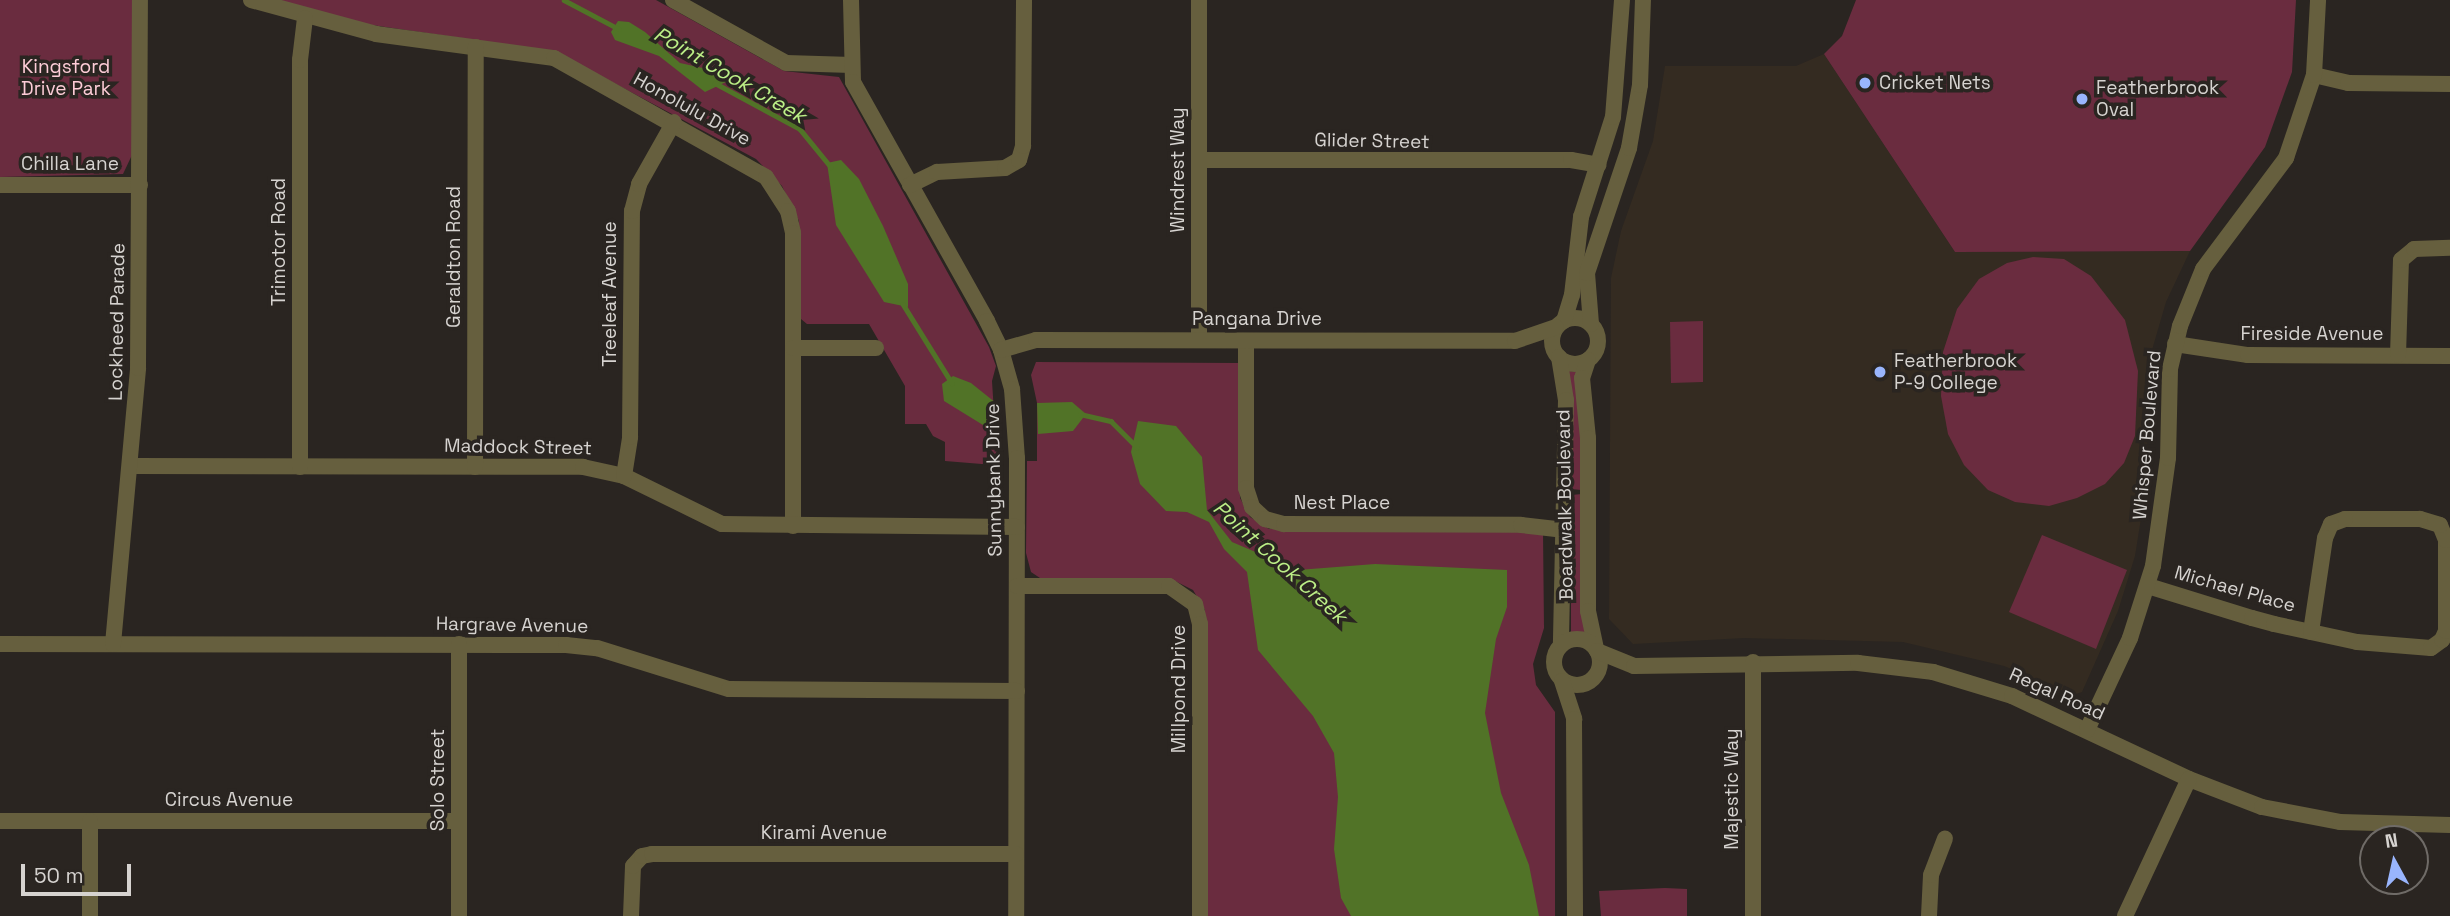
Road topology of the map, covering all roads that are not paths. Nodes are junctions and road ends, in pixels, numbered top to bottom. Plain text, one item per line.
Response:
1 (140, 0) edge
2 (251, 0) edge
3 (673, 0) edge
4 (851, 0) edge
5 (1024, 0) edge
6 (1199, 0) edge
7 (1622, 0) edge
8 (1643, 0) edge
9 (2318, 0) edge
10 (305, 18) junction
11 (476, 47) junction
12 (852, 65) junction
13 (2314, 75) junction
14 (2450, 84) edge
15 (674, 122) junction
16 (1199, 160) junction
17 (1597, 170) junction
18 (0, 185) edge
19 (140, 185) junction
20 (910, 185) junction
21 (2450, 248) edge
22 (1560, 324) junction
23 (1591, 324) junction
24 (1199, 340) junction
25 (1246, 341) junction
26 (1515, 341) junction
27 (2175, 344) junction
28 (793, 348) junction
29 (876, 348) dead end
30 (1002, 350) junction
31 (2398, 355) junction
32 (1558, 356) junction
33 (2450, 356) edge
34 (1588, 360) junction
35 (132, 466) junction
36 (300, 467) junction
37 (475, 467) junction
38 (624, 476) junction
39 (1565, 525) junction
40 (793, 526) junction
41 (1017, 527) junction
42 (1017, 586) junction
43 (2148, 586) junction
44 (2311, 632) junction
45 (0, 644) edge
46 (113, 644) junction
47 (459, 645) junction
48 (1561, 645) junction
49 (1596, 650) junction
50 (1753, 662) junction
51 (1634, 666) junction
52 (1593, 679) junction
53 (1562, 681) junction
54 (1017, 691) junction
55 (1574, 719) junction
56 (2087, 730) junction
57 (2189, 779) junction
58 (0, 821) edge
59 (90, 821) junction
60 (459, 821) junction
61 (2450, 825) edge
62 (1945, 839) dead end
63 (1016, 854) junction
64 (90, 916) edge
65 (458, 916) edge
66 (631, 916) edge
67 (1016, 916) edge
68 (1200, 916) edge
69 (1574, 916) edge
70 (1753, 916) edge
71 (1930, 916) edge
72 (2125, 916) edge

1 - 19 street, Lockheed Parade
2 - 10 street, Honolulu Drive
3 - 12 street
4 - 12 street, Sunnybank Drive
5 - 20 street
6 - 16 street, Windrest Way
7 - 17 street
8 - 23 street
9 - 13 street, Whisper Boulevard
10 - 11 street, Honolulu Drive
10 - 36 street, Trimotor Road
11 - 15 street, Honolulu Drive
11 - 37 street, Geraldton Road
12 - 20 street, Sunnybank Drive
13 - 14 street
13 - 27 street, Whisper Boulevard
15 - 28 street, Honolulu Drive
15 - 38 street, Treeleaf Avenue
16 - 17 street, Glider Street
16 - 24 street, Windrest Way
17 - 22 street
18 - 19 street, Chilla Lane
19 - 35 street, Lockheed Parade
20 - 30 street, Sunnybank Drive
21 - 31 street
22 - 23 street
22 - 26 street, Pangana Drive
22 - 32 street
23 - 34 street
24 - 25 street, Pangana Drive
24 - 30 street, Pangana Drive
25 - 26 street, Pangana Drive
25 - 39 street, Nest Place
26 - 32 street, Pangana Drive
27 - 31 street, Fireside Avenue
27 - 43 street, Whisper Boulevard
28 - 29 street
28 - 40 street, Honolulu Drive
30 - 41 street, Sunnybank Drive
31 - 33 street, Fireside Avenue
32 - 34 street
32 - 39 street, Boardwalk Boulevard
34 - 49 street, Boardwalk Boulevard
35 - 36 street, Maddock Street
35 - 46 street, Lockheed Parade
36 - 37 street, Maddock Street
37 - 38 street, Maddock Street
38 - 40 street, Maddock Street
39 - 48 street, Boardwalk Boulevard
40 - 41 street, Maddock Street
41 - 42 street, Sunnybank Drive
42 - 54 street, Sunnybank Drive
42 - 68 street, Millpond Drive
43 - 44 street, Michael Place
43 - 56 street, Whisper Boulevard
44 - 44 street, Michael Place
45 - 46 street, Hargrave Avenue
46 - 47 street, Hargrave Avenue
47 - 54 street, Hargrave Avenue
47 - 60 street, Solo Street
48 - 49 street
48 - 53 street
49 - 51 street, Regal Road
49 - 52 street
50 - 51 street, Regal Road
50 - 56 street, Regal Road
50 - 70 street, Majestic Way
51 - 52 street, Regal Road
52 - 53 street
52 - 55 street
53 - 55 street
54 - 63 street, Sunnybank Drive
55 - 69 street
56 - 57 street, Regal Road
57 - 61 street, Regal Road
57 - 72 street
58 - 59 street, Circus Avenue
59 - 60 street, Circus Avenue
59 - 64 street
60 - 65 street, Solo Street
62 - 71 street
63 - 66 street, Kirami Avenue
63 - 67 street, Sunnybank Drive

